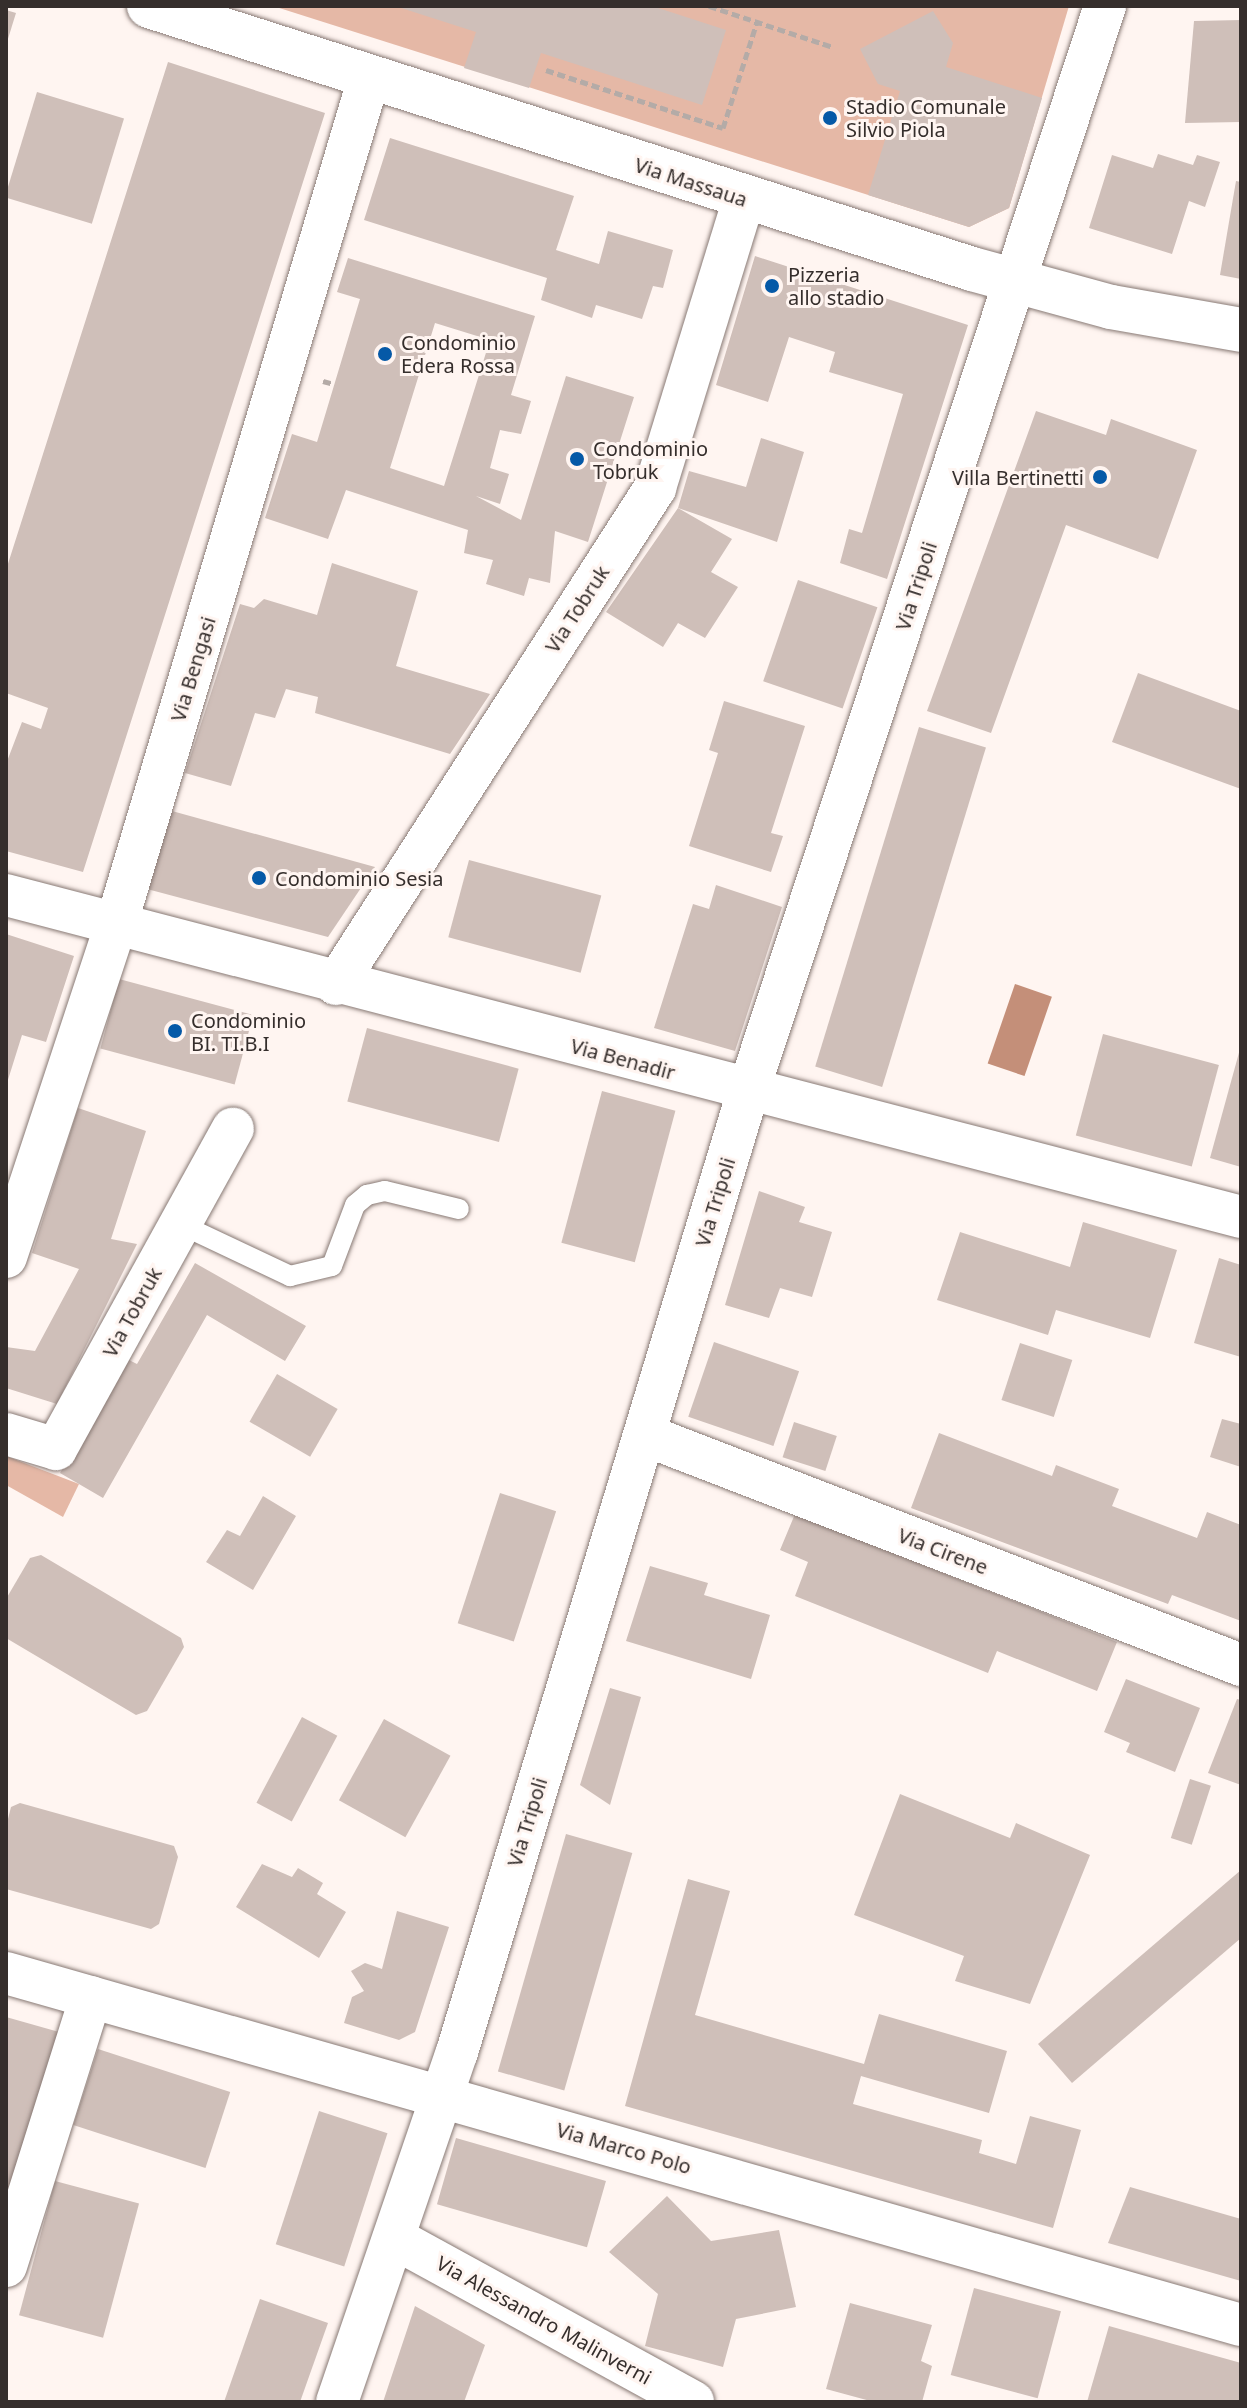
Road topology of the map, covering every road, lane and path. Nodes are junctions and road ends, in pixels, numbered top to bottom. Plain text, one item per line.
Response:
1 (149, 6) edge
2 (709, 6) edge
3 (1105, 6) edge
4 (757, 22) junction
5 (833, 47) dead end
6 (546, 70) dead end
7 (369, 78) junction
8 (744, 198) junction
9 (1016, 281) junction
10 (1241, 330) edge
11 (6, 895) edge
12 (116, 925) junction
13 (336, 984) junction
14 (748, 1092) junction
15 (233, 1129) dead end
16 (459, 1209) dead end
17 (1241, 1217) edge
18 (180, 1224) junction
19 (6, 1257) edge
20 (6, 1434) edge
21 (645, 1435) junction
22 (1241, 1665) edge
23 (6, 1973) edge
24 (91, 1997) junction
25 (443, 2096) junction
26 (394, 2238) junction
27 (6, 2266) edge
28 (1241, 2325) edge
29 (337, 2402) edge
30 (693, 2402) edge

1 - 7 street, Via Massaua
2 - 4 path
3 - 9 street, Via Tripoli
4 - 5 path
4 - 6 path
7 - 8 street, Via Massaua
7 - 12 street, Via Bengasi
8 - 9 street, Via Massaua
8 - 13 street, Via Tobruk
9 - 10 street, Via Massaua
9 - 14 street, Via Tripoli
11 - 12 street, Via Benadir
12 - 13 street, Via Benadir
12 - 19 street, Via Bengasi
13 - 14 street, Via Benadir
14 - 17 street, Via Benadir
14 - 21 street, Via Tripoli
15 - 18 street, Via Tobruk
16 - 18 lane
18 - 20 street, Via Tobruk
21 - 22 street, Via Cirene
21 - 25 street, Via Tripoli
23 - 24 street, Via Marco Polo
24 - 25 street, Via Marco Polo
24 - 27 street
25 - 26 street, Via Tripoli
25 - 28 street, Via Marco Polo
26 - 29 street, Via Tripoli
26 - 30 street, Via Alessandro Malinverni

